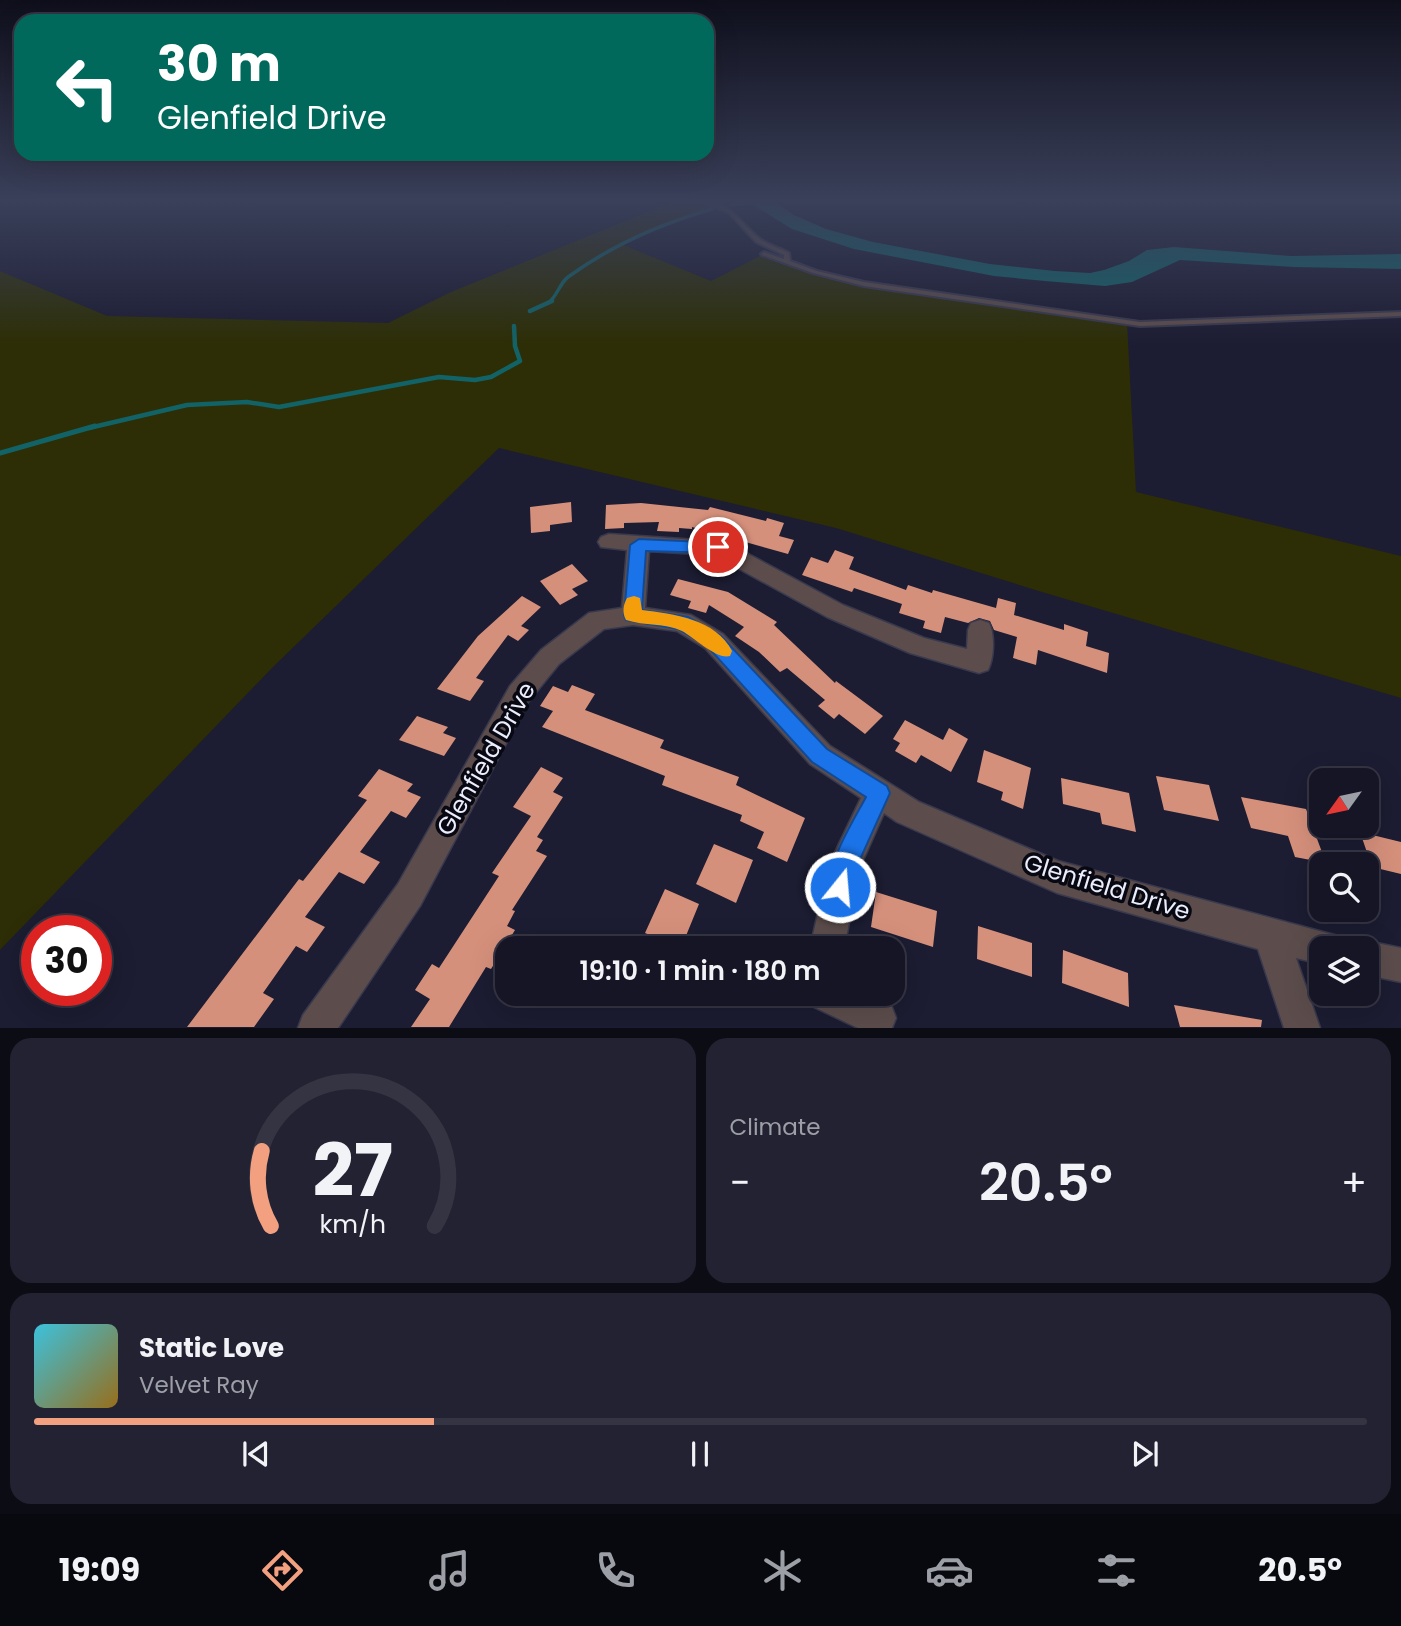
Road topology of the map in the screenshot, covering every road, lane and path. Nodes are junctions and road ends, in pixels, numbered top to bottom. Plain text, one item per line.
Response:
1 (778, 250) edge
2 (764, 254) dead end
3 (787, 262) junction
4 (1401, 314) edge
5 (609, 542) dead end
6 (639, 545) junction
7 (633, 615) junction
8 (980, 630) dead end
9 (879, 793) junction
10 (830, 936) edge
11 (1271, 936) junction
12 (1309, 944) edge
13 (1379, 960) edge
14 (1401, 965) edge
15 (852, 1006) edge
16 (878, 1018) dead end
17 (316, 1027) edge
18 (1302, 1027) edge

1 - 3 lane
2 - 3 lane
3 - 4 lane
5 - 6 street
6 - 7 street
6 - 8 street
7 - 9 street, Glenfield Drive
7 - 17 street, Glenfield Drive
9 - 10 street
9 - 11 street, Glenfield Drive
11 - 12 street, Glenfield Drive
11 - 18 street
13 - 14 street
15 - 16 street

